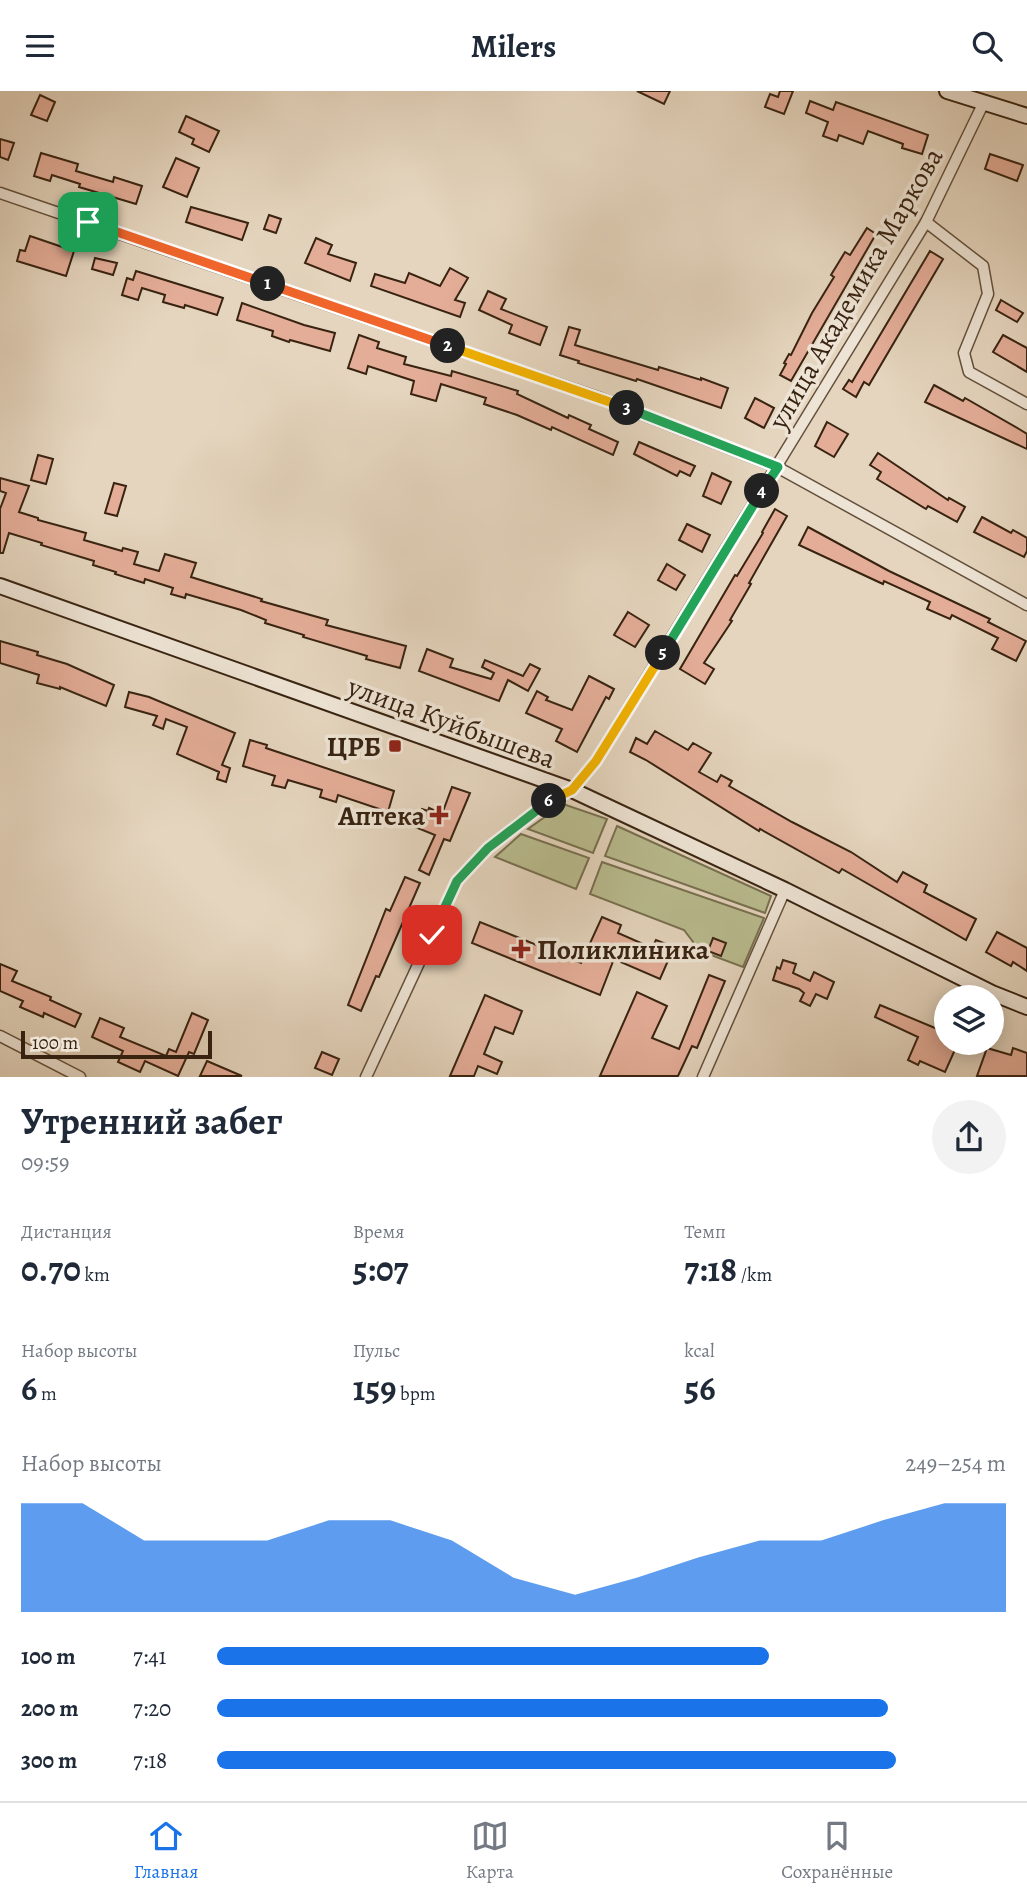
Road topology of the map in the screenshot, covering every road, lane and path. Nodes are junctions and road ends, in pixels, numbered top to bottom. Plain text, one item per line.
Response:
1 (947, 91) edge
2 (984, 102) junction
3 (1027, 115) edge
4 (0, 193) edge
5 (926, 222) junction
6 (1027, 404) edge
7 (778, 467) junction
8 (0, 586) edge
9 (1027, 605) edge
10 (572, 790) junction
11 (785, 890) junction
12 (1027, 1007) edge
13 (0, 1036) edge
14 (80, 1076) edge
15 (366, 1076) edge
16 (703, 1076) edge

1 - 2 street
2 - 3 street
2 - 5 street, улица Академика Маркова
4 - 7 street
5 - 6 street
5 - 7 street, улица Академика Маркова
7 - 9 street
7 - 10 street, улица Академика Маркова
8 - 10 street, улица Куйбышева
10 - 11 street, улица Куйбышева
10 - 15 street, улица Академика Маркова
11 - 12 street, улица Куйбышева
11 - 16 street
13 - 14 street

